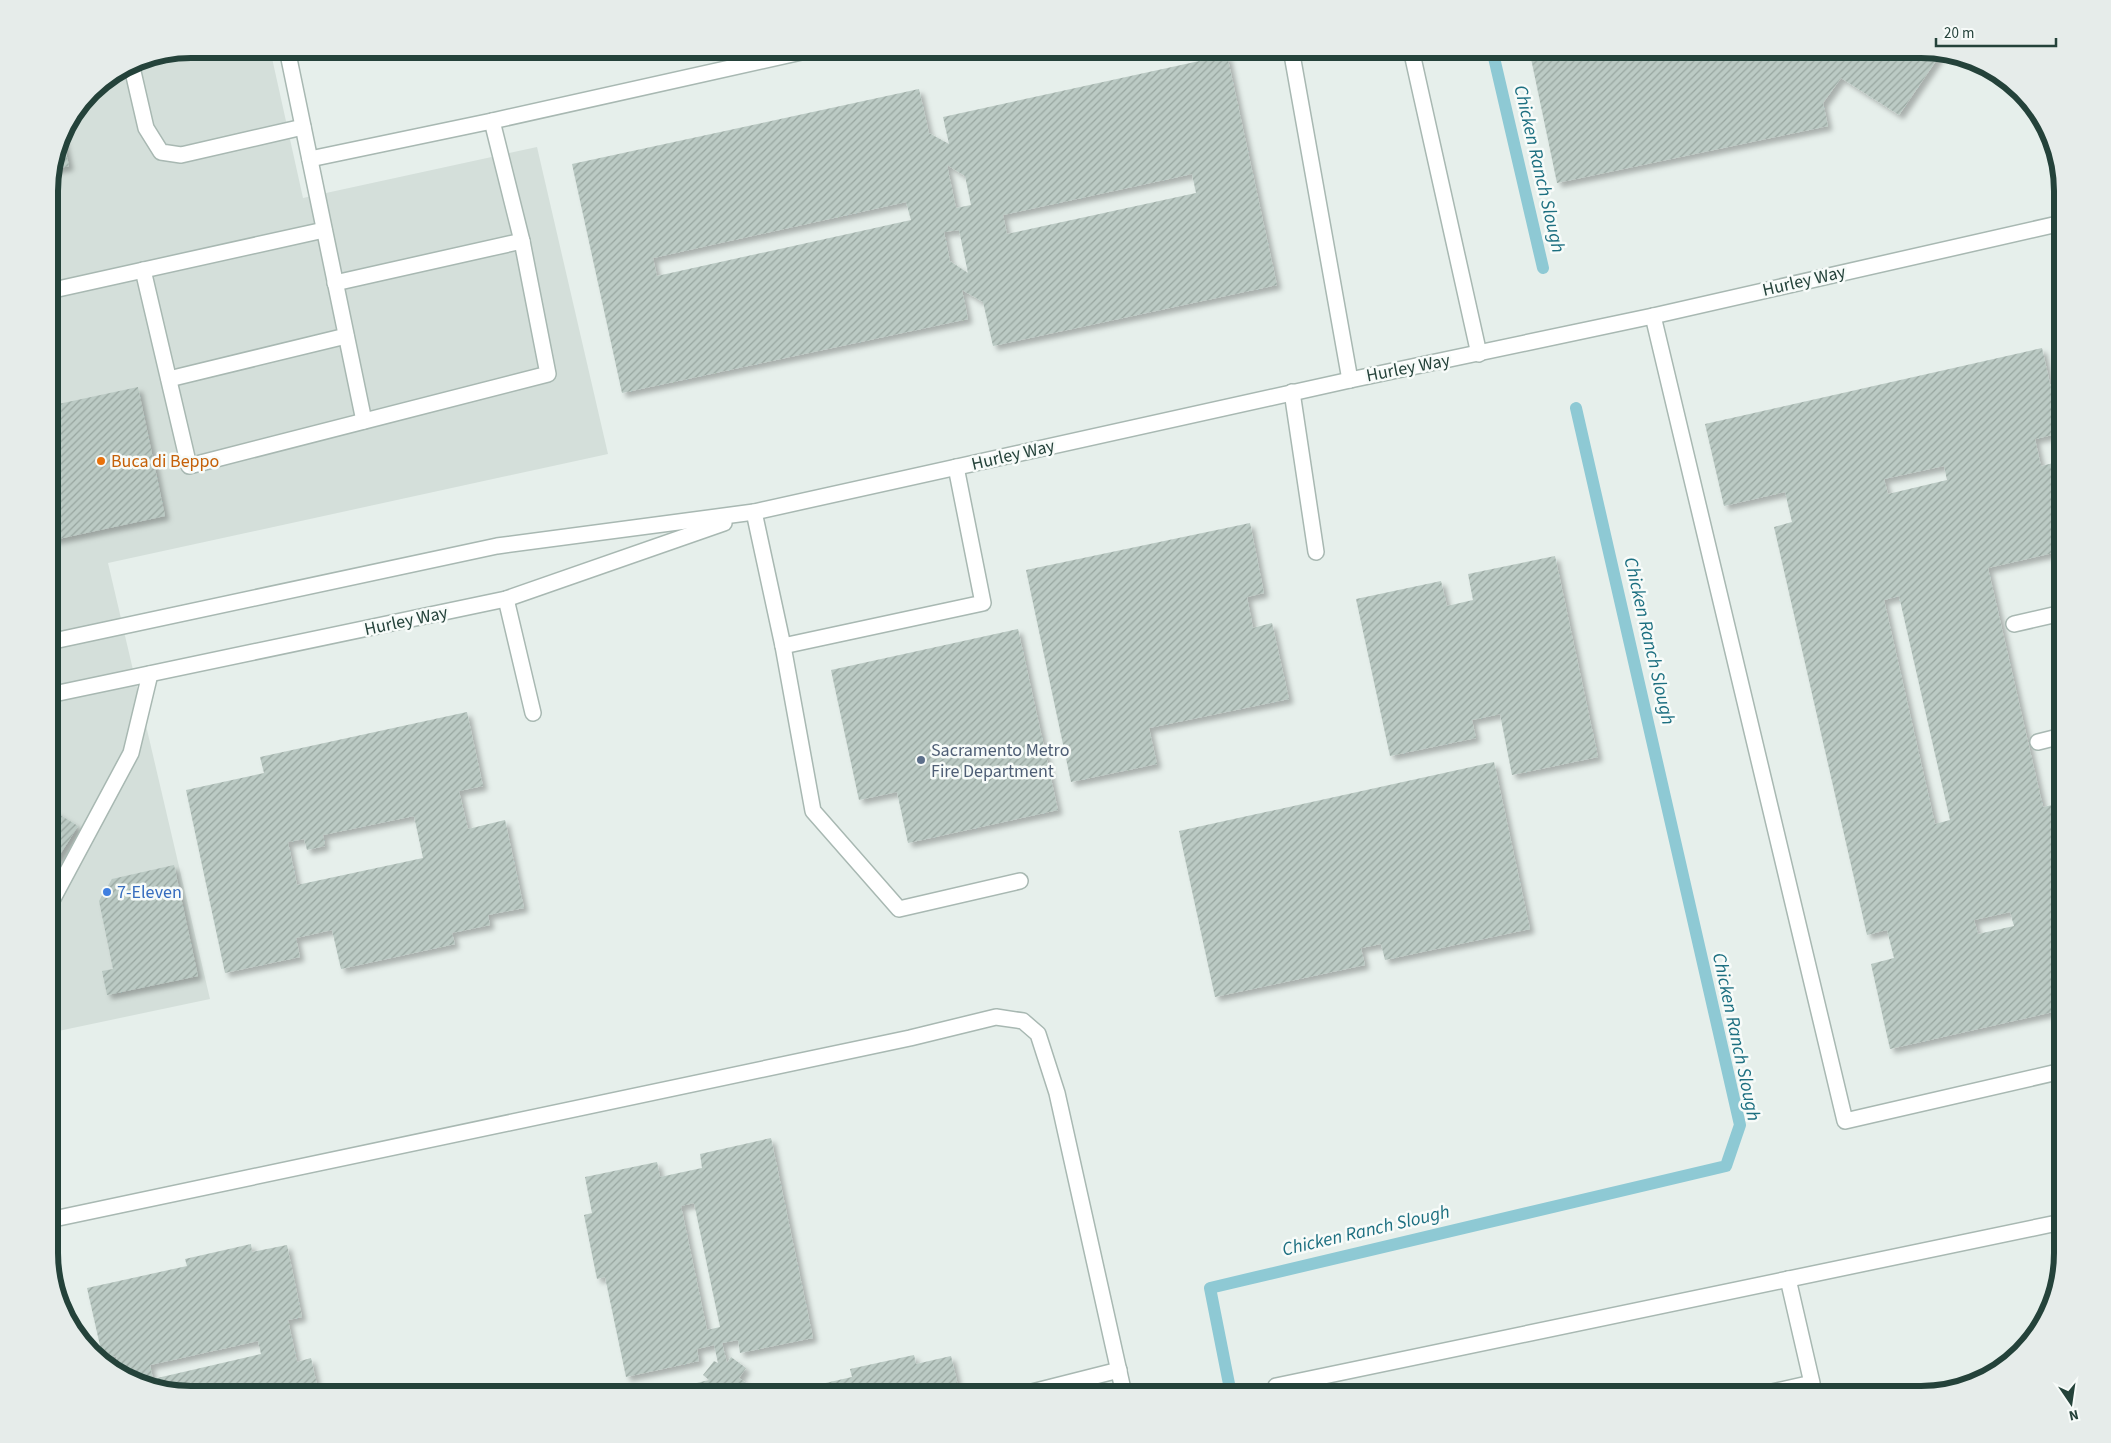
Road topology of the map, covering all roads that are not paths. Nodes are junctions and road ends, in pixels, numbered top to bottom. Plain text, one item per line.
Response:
1 (289, 58) edge
2 (775, 58) edge
3 (1293, 58) edge
4 (1412, 58) edge
5 (133, 71) edge
6 (492, 121) junction
7 (304, 127) junction
8 (310, 159) junction
9 (2054, 225) edge
10 (324, 230) junction
11 (522, 241) junction
12 (143, 270) junction
13 (335, 283) junction
14 (58, 289) edge
15 (1653, 316) junction
16 (346, 336) junction
17 (1479, 354) junction
18 (169, 380) junction
19 (1350, 380) junction
20 (1292, 392) junction
21 (364, 421) junction
22 (956, 467) junction
23 (754, 512) junction
24 (1316, 552) dead end
25 (506, 599) junction
26 (2054, 614) edge
27 (2014, 624) dead end
28 (58, 640) edge
29 (783, 646) junction
30 (150, 674) junction
31 (58, 693) edge
32 (532, 713) dead end
33 (2054, 738) edge
34 (2038, 742) dead end
35 (1020, 881) dead end
36 (58, 889) edge
37 (2054, 1073) edge
38 (58, 1218) edge
39 (2054, 1224) edge
40 (1788, 1279) junction
41 (1119, 1370) junction
42 (1056, 1386) edge
43 (1122, 1386) edge
44 (1276, 1386) edge
45 (1802, 1386) edge

1 - 7 street
2 - 6 street
3 - 19 street
4 - 17 street
5 - 7 street
6 - 8 street
6 - 11 street
7 - 8 street
8 - 10 street
9 - 15 street, Hurley Way
10 - 12 street
10 - 13 street
11 - 13 street
11 - 21 street
12 - 14 street
12 - 18 street
13 - 16 street
15 - 17 street, Hurley Way
15 - 37 street
16 - 18 street
16 - 21 street
17 - 19 street, Hurley Way
18 - 21 street
19 - 20 street, Hurley Way
20 - 22 street, Hurley Way
20 - 24 street
22 - 23 street, Hurley Way
22 - 29 street
23 - 25 street, Hurley Way
23 - 28 street, Hurley Way
23 - 29 street
25 - 30 street, Hurley Way
25 - 32 street
26 - 27 street
29 - 35 street
30 - 31 street, Hurley Way
30 - 36 street
33 - 34 street
38 - 41 street
39 - 40 street
40 - 44 street
40 - 45 street
41 - 42 street
41 - 43 street

